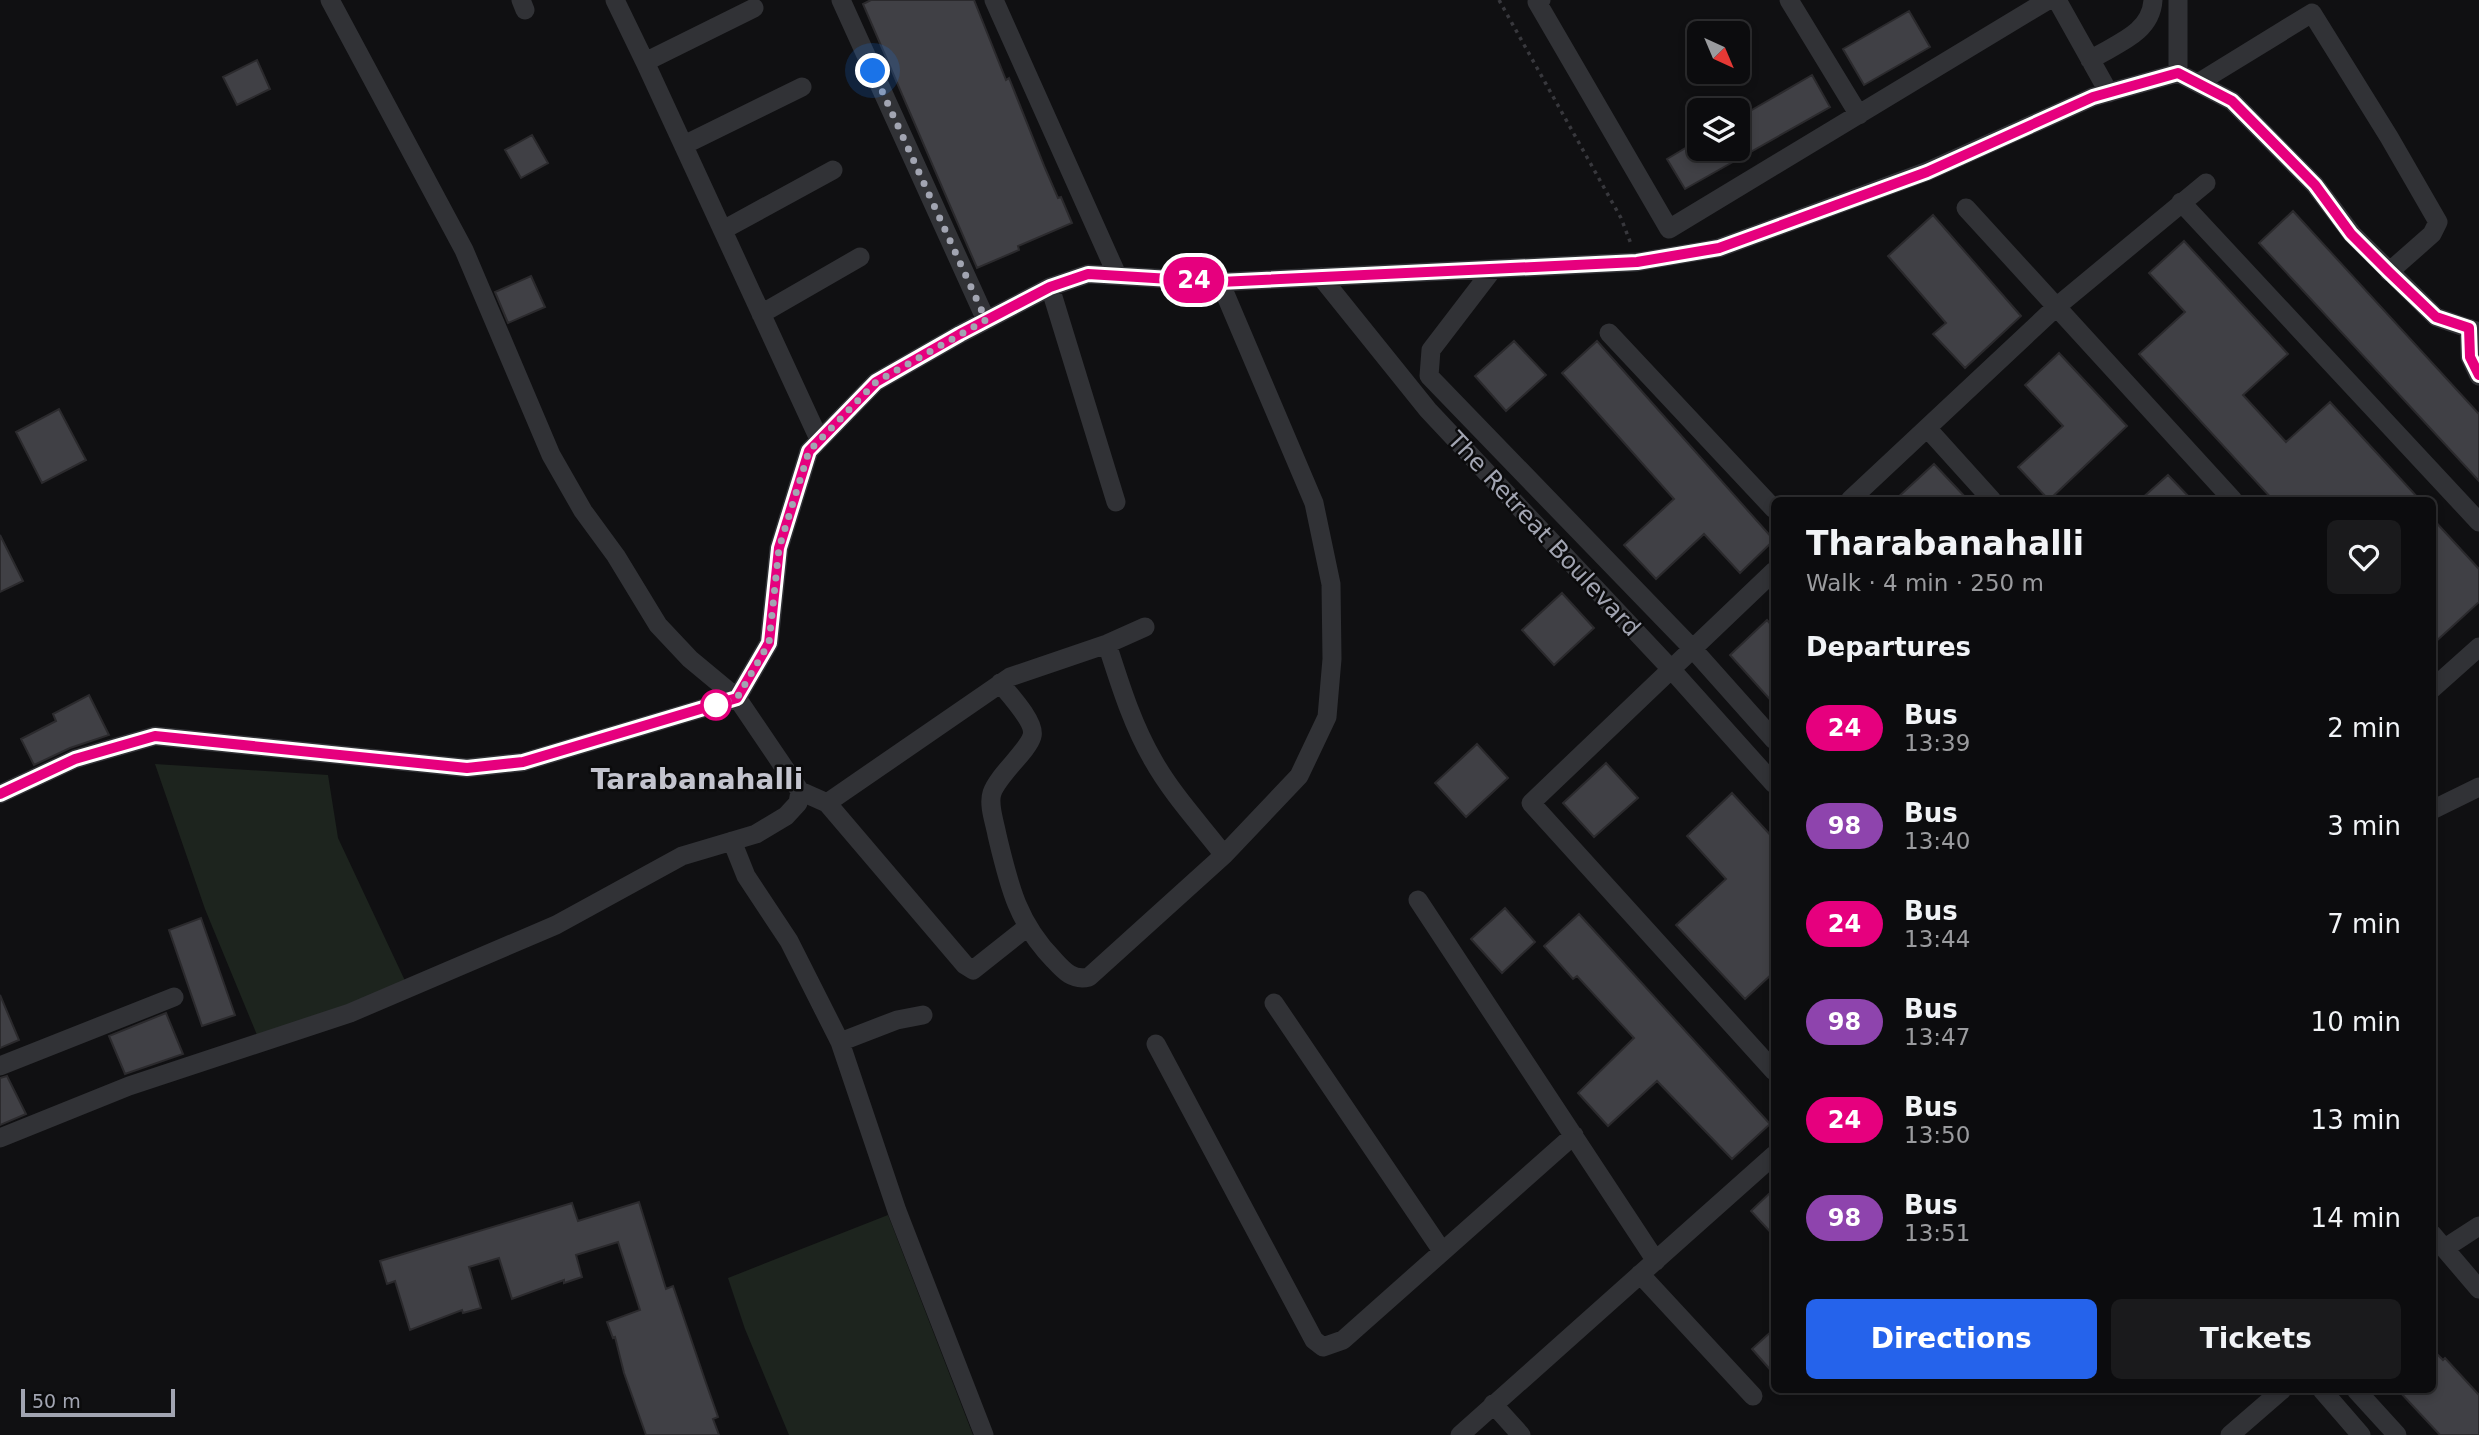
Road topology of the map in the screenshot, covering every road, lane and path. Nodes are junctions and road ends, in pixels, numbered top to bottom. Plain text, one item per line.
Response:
1 (330, 0) edge
2 (615, 0) edge
3 (841, 0) edge
4 (994, 0) edge
5 (1499, 0) edge
6 (1541, 0) edge
7 (1789, 0) edge
8 (2048, 0) edge
9 (2057, 0) edge
10 (2153, 0) edge
11 (2178, 0) edge
12 (2308, 6) edge
13 (754, 8) dead end
14 (2091, 60) junction
15 (645, 62) junction
16 (2178, 73) junction
17 (2198, 83) junction
18 (802, 87) dead end
19 (2109, 93) junction
20 (1858, 115) junction
21 (684, 145) junction
22 (833, 170) dead end
23 (2206, 183) dead end
24 (2181, 202) junction
25 (1966, 208) dead end
26 (723, 230) junction
27 (860, 257) dead end
28 (1637, 262) junction
29 (1493, 269) junction
30 (2389, 272) junction
31 (1117, 275) junction
32 (1321, 277) junction
33 (1220, 282) junction
34 (1050, 287) junction
35 (2055, 308) junction
36 (761, 314) junction
37 (986, 320) junction
38 (2474, 330) edge
39 (1609, 333) dead end
40 (2479, 376) edge
41 (1927, 428) junction
42 (819, 439) junction
43 (1853, 497) edge
44 (1989, 497) edge
45 (2230, 497) edge
46 (1116, 502) dead end
47 (1771, 506) edge
48 (2479, 522) edge
49 (1771, 574) edge
50 (1145, 627) dead end
51 (1107, 644) junction
52 (1692, 648) junction
53 (2479, 648) edge
54 (1671, 669) junction
55 (1000, 683) junction
56 (2436, 686) edge
57 (737, 698) junction
58 (1771, 737) edge
59 (1771, 781) edge
60 (2479, 787) edge
61 (800, 791) junction
62 (0, 794) edge
63 (827, 803) junction
64 (2436, 808) edge
65 (732, 841) junction
66 (1224, 855) junction
67 (1418, 900) dead end
68 (1026, 928) junction
69 (174, 997) dead end
70 (1274, 1003) dead end
71 (923, 1015) dead end
72 (840, 1042) junction
73 (1156, 1044) dead end
74 (0, 1066) edge
75 (1771, 1068) edge
76 (1574, 1135) junction
77 (0, 1138) edge
78 (1771, 1158) edge
79 (2479, 1226) edge
80 (2439, 1241) edge
81 (1443, 1251) junction
82 (1656, 1261) junction
83 (1640, 1274) junction
84 (2479, 1289) edge
85 (2279, 1393) edge
86 (2325, 1393) edge
87 (2359, 1393) edge
88 (1753, 1396) dead end
89 (1493, 1404) junction
90 (984, 1435) edge
91 (1460, 1435) edge
92 (1521, 1435) edge
93 (2230, 1435) edge
94 (2361, 1435) edge
95 (2397, 1435) edge

1 - 57 street
2 - 15 street
3 - 37 street
4 - 31 street
5 - 28 path
6 - 20 street
7 - 20 street
8 - 20 street
9 - 14 street
10 - 14 street
11 - 16 street
12 - 17 street
12 - 30 street
13 - 15 street
14 - 19 street
15 - 21 street
16 - 17 street
16 - 19 street
17 - 30 street
18 - 21 street
19 - 28 street
21 - 26 street
22 - 26 street
23 - 24 street
24 - 35 street
24 - 48 street
25 - 35 street
26 - 36 street
27 - 36 street
28 - 29 street
29 - 32 street
29 - 52 street
30 - 38 street
31 - 33 street
31 - 34 street
32 - 33 street
32 - 54 street, The Retreat Boulevard
33 - 66 street
34 - 37 street
34 - 46 street
35 - 41 street
35 - 45 street
36 - 42 street
37 - 42 street
38 - 40 street
39 - 47 street
41 - 43 street
41 - 44 street
42 - 57 street
49 - 52 street
50 - 51 street
51 - 55 street
51 - 66 street
52 - 54 street
52 - 58 street
53 - 56 street
54 - 59 street, The Retreat Boulevard
54 - 75 street
55 - 63 street
55 - 68 street
57 - 61 street
57 - 62 street
60 - 64 street
61 - 63 street
61 - 65 street
63 - 68 street
65 - 72 street
65 - 77 street
66 - 68 street
67 - 76 street
69 - 74 street
70 - 81 street
71 - 72 street
72 - 90 street
73 - 81 street
76 - 81 street
76 - 82 street
78 - 82 street
79 - 80 street
80 - 84 street
82 - 83 street
83 - 88 street
83 - 89 street
85 - 93 street
86 - 94 street
87 - 95 street
89 - 91 street
89 - 92 street

